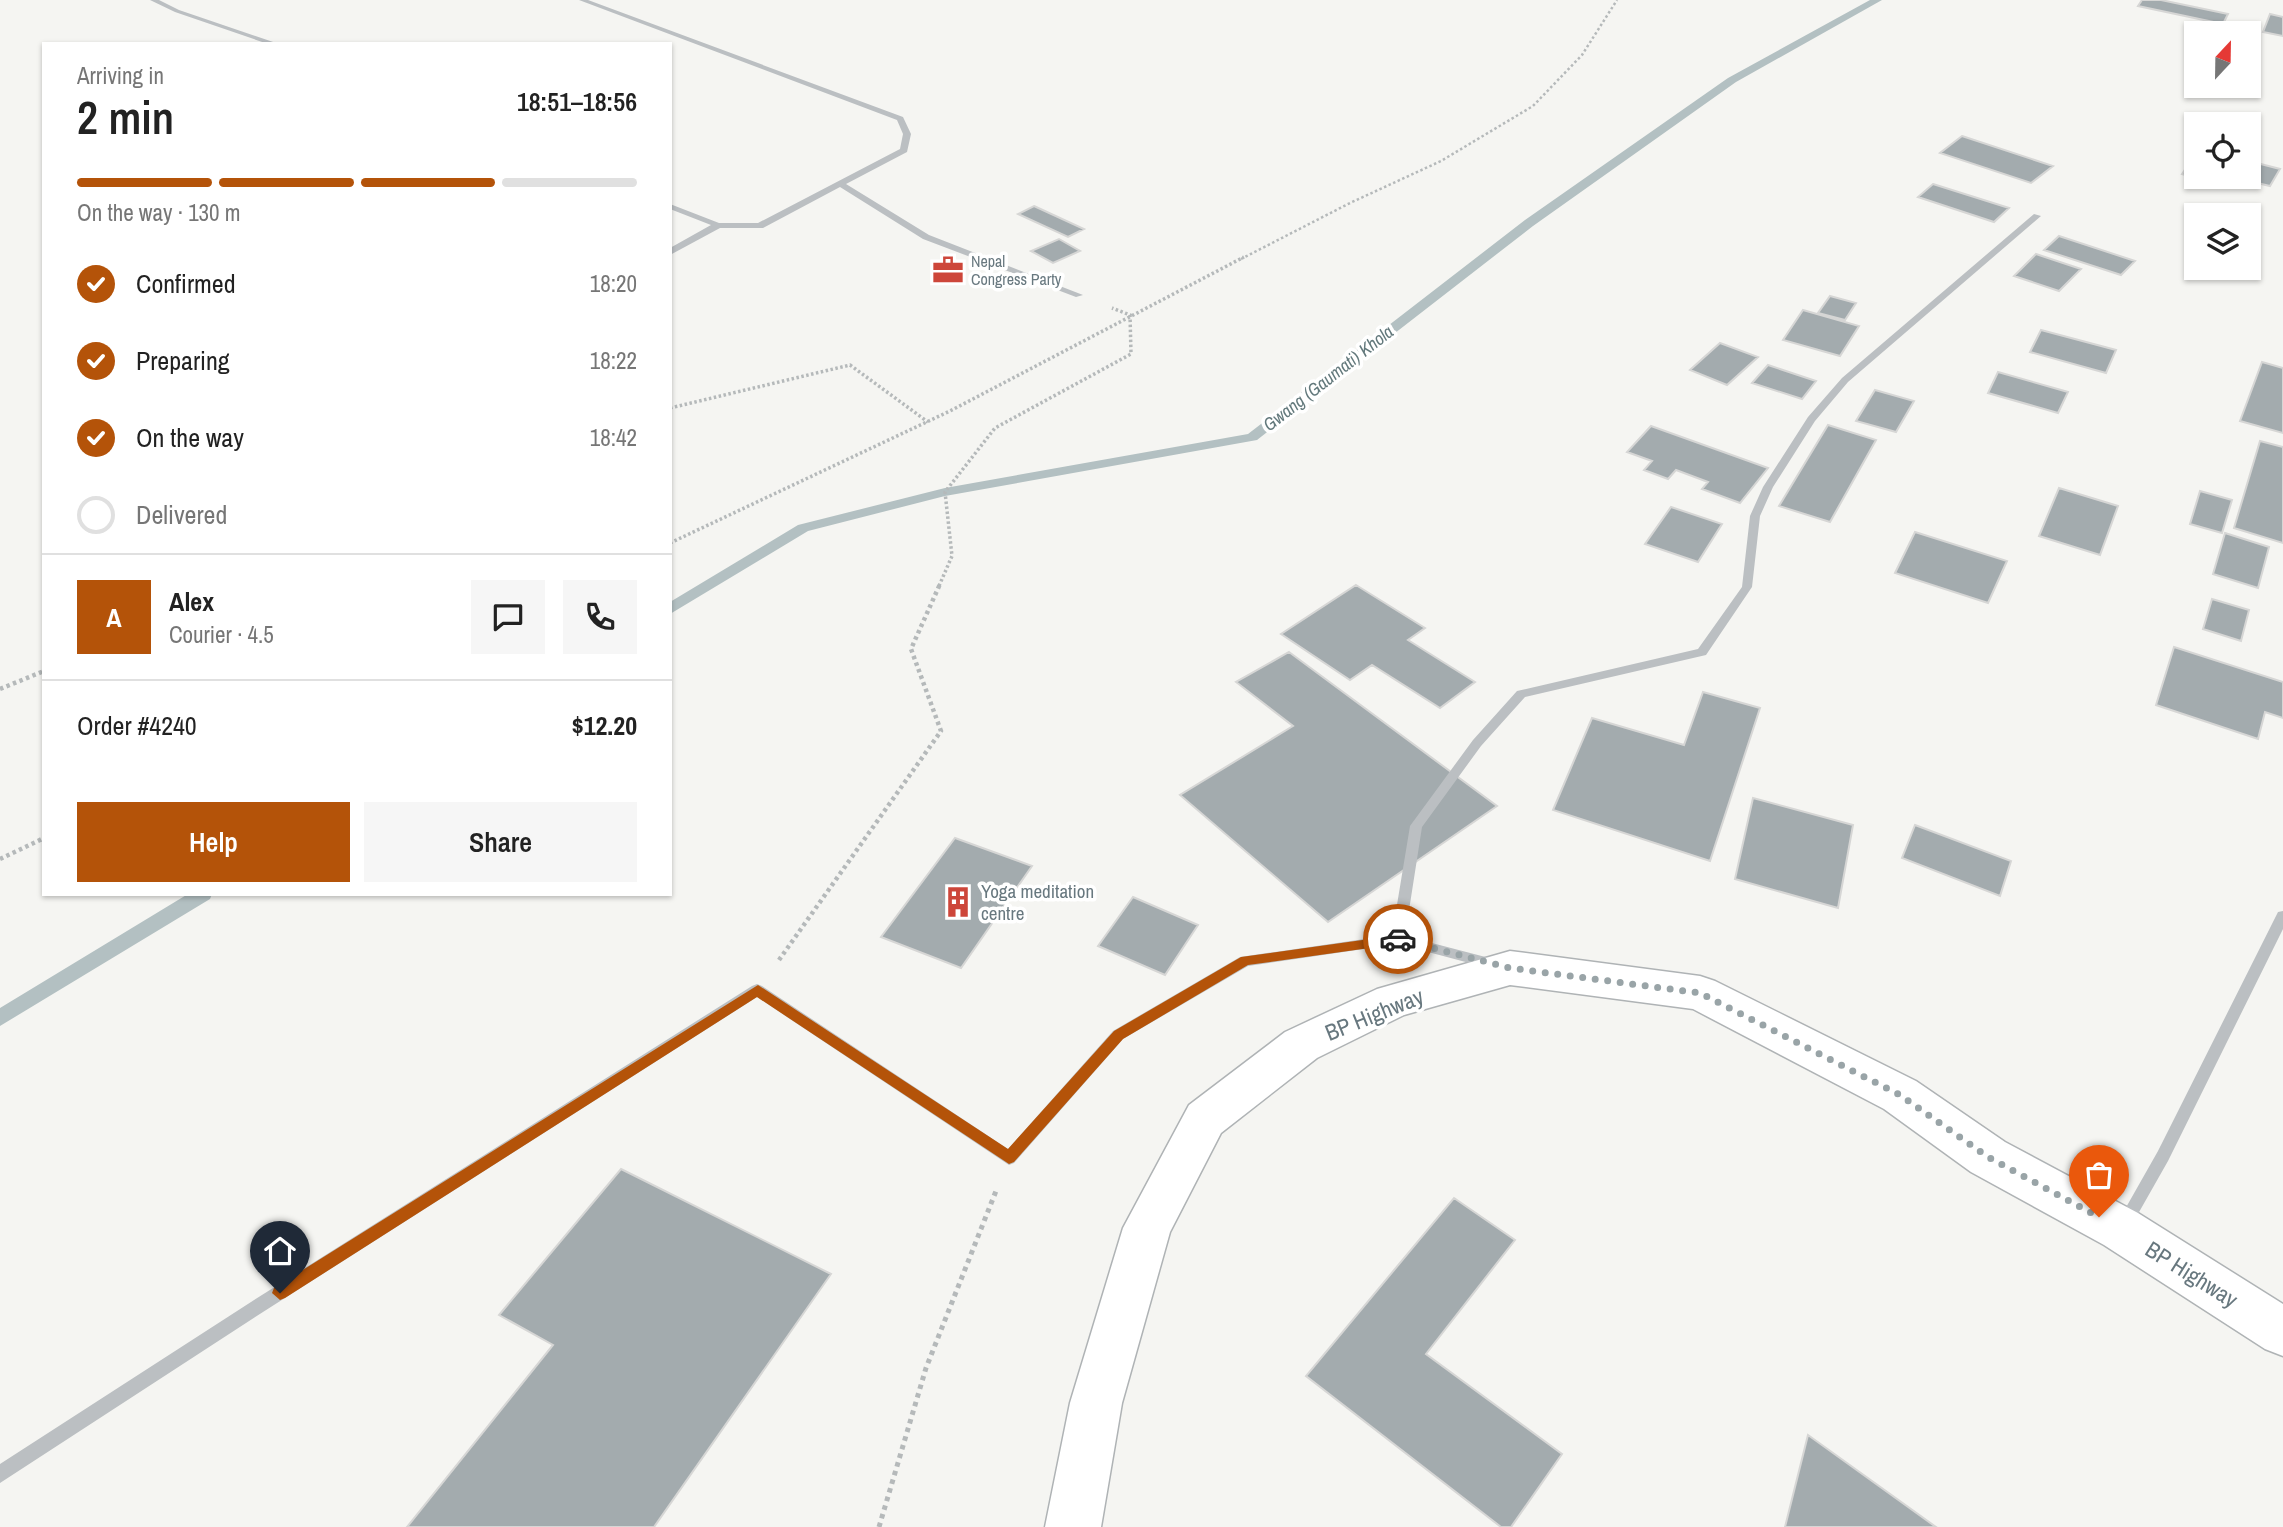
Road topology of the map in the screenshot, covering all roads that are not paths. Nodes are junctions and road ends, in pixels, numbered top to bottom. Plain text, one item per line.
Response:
1 (153, 0) edge
2 (582, 0) edge
3 (270, 42) edge
4 (843, 185) junction
5 (672, 207) edge
6 (2037, 216) dead end
7 (718, 225) junction
8 (672, 251) edge
9 (1079, 295) dead end
10 (2283, 916) edge
11 (1398, 939) junction
12 (1510, 968) junction
13 (2121, 1229) junction
14 (2283, 1332) edge
15 (0, 1474) edge
16 (1073, 1527) edge

1 - 3 street
2 - 4 street
4 - 7 street
4 - 9 street
5 - 7 street
6 - 11 street
7 - 8 street
10 - 13 street
11 - 12 street
11 - 15 street
12 - 13 highway, BP Highway
12 - 16 highway, BP Highway
13 - 14 highway, BP Highway

